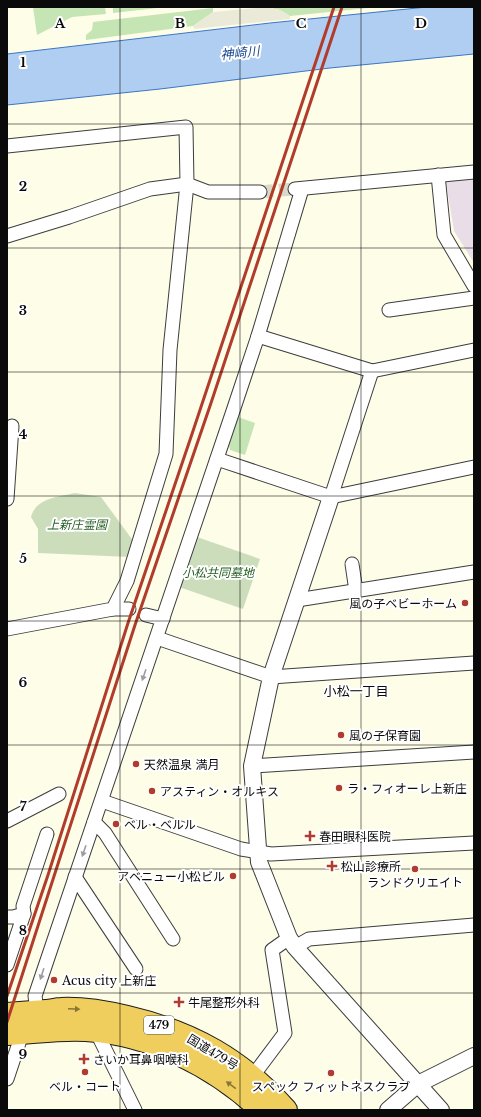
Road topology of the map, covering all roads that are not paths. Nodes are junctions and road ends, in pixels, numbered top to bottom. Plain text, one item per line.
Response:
1 (7, 146) edge
2 (474, 172) edge
3 (438, 175) junction
4 (188, 184) junction
5 (260, 192) tunnel mouth
6 (7, 236) edge
7 (474, 286) edge
8 (474, 298) edge
9 (389, 310) dead end
10 (258, 336) junction
11 (474, 350) edge
12 (372, 372) junction
13 (12, 426) dead end
14 (217, 459) junction
15 (474, 467) edge
16 (331, 497) junction
17 (7, 499) edge
18 (352, 564) dead end
19 (474, 572) edge
20 (356, 591) junction
21 (296, 600) junction
22 (113, 609) junction
23 (129, 609) dead end
24 (146, 615) dead end
25 (163, 619) junction
26 (7, 629) edge
27 (157, 638) junction
28 (474, 663) edge
29 (271, 677) junction
30 (474, 752) edge
31 (252, 766) junction
32 (58, 794) dead end
33 (102, 801) junction
34 (7, 821) edge
35 (94, 822) junction
36 (47, 834) dead end
37 (474, 843) edge
38 (257, 852) junction
39 (76, 877) junction
40 (24, 914) junction
41 (7, 917) edge
42 (474, 925) edge
43 (173, 939) dead end
44 (292, 942) junction
45 (7, 965) edge
46 (136, 969) dead end
47 (38, 1011) junction
48 (7, 1014) edge
49 (96, 1031) junction
50 (15, 1034) edge
51 (474, 1056) edge
52 (252, 1077) junction
53 (7, 1079) edge
54 (418, 1084) junction
55 (135, 1110) edge
56 (261, 1110) edge
57 (286, 1110) edge
58 (388, 1110) edge
59 (441, 1110) edge

1 - 4 street
2 - 3 street
3 - 7 street
3 - 10 street
4 - 5 street
4 - 6 street
4 - 22 street
8 - 9 street
10 - 12 street
10 - 14 street
11 - 12 street
12 - 16 street
13 - 17 street
14 - 16 street
14 - 25 street
15 - 16 street
16 - 21 street
18 - 20 street
19 - 20 street
20 - 21 street
21 - 29 street
22 - 23 street
22 - 26 street
24 - 25 street
25 - 27 street
27 - 29 street
27 -> 33 street
28 - 29 street
29 - 31 street
30 - 31 street
31 - 38 street
32 - 34 street
33 - 35 street
33 - 38 street
35 -> 39 street
35 - 43 street
36 - 40 street
37 - 38 street
38 - 44 street
39 - 46 street
39 -> 47 street
40 - 41 street
40 - 45 street
42 - 44 street
44 - 52 street
44 - 54 street
47 - 48 highway, 国道479号 / 479
47 -> 52 highway, 国道479号 / 479
49 - 50 highway, 国道479号 / 479
49 - 55 street
56 -> 49 highway, 国道479号 / 479
50 - 53 street
51 - 54 street
52 - 57 highway, 国道479号 / 479
54 - 58 street
54 - 59 street

